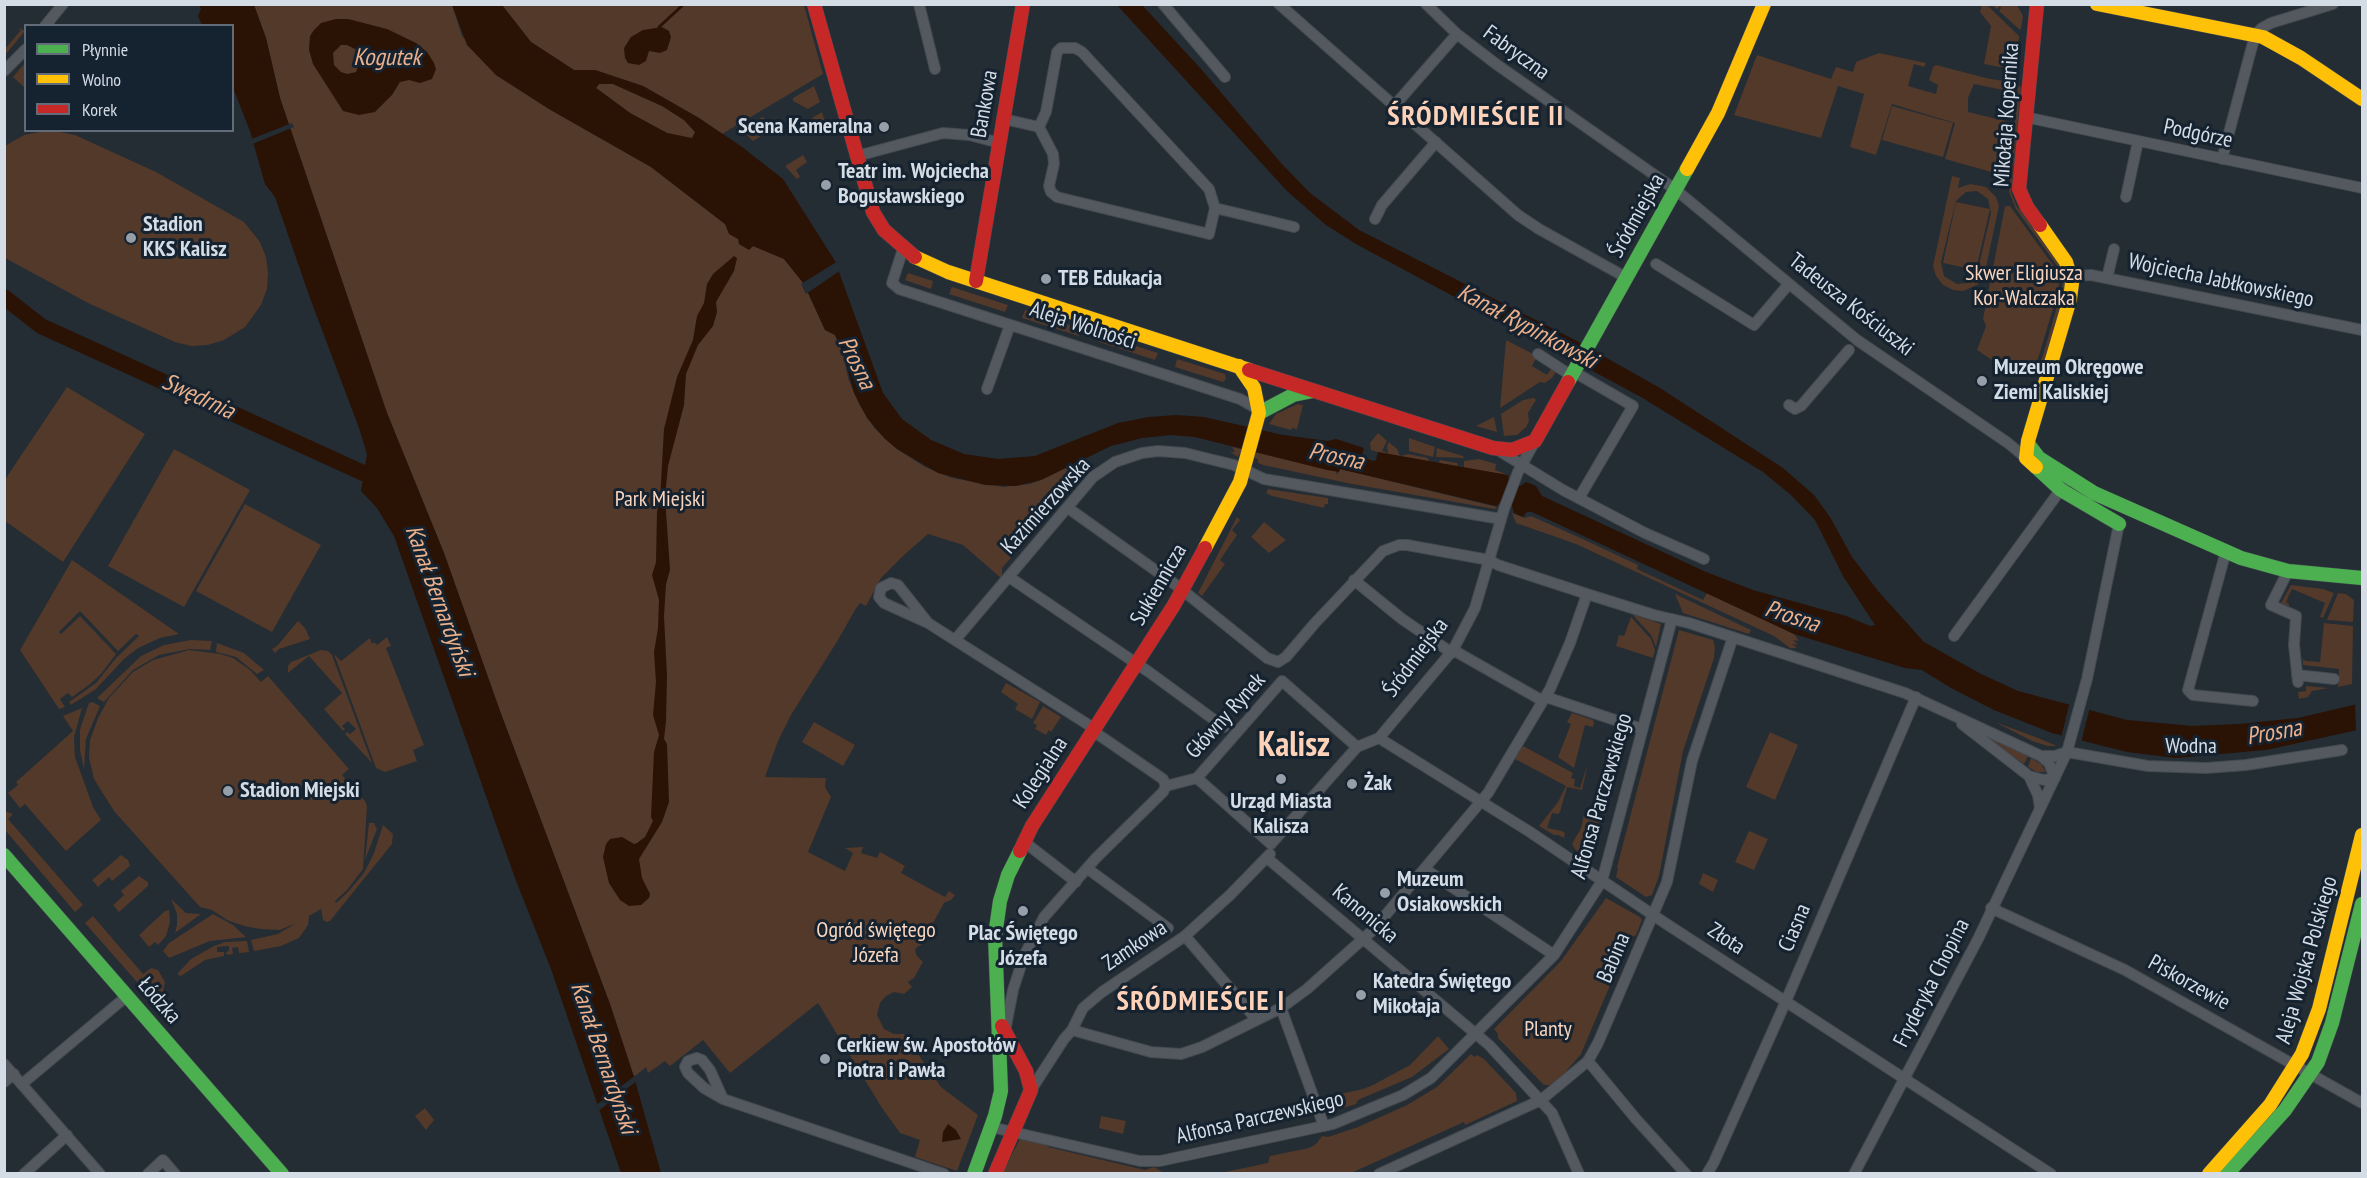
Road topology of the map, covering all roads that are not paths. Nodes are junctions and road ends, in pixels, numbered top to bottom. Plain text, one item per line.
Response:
1 (63, 4) edge
2 (814, 4) edge
3 (919, 4) edge
4 (1023, 4) edge
5 (1163, 4) edge
6 (1279, 4) edge
7 (1426, 4) edge
8 (1764, 4) edge
9 (2037, 4) edge
10 (2333, 4) edge
11 (2106, 5) edge
12 (2280, 20) junction
13 (47, 24) edge
14 (1457, 34) junction
15 (2255, 35) junction
16 (2272, 41) junction
17 (24, 51) edge
18 (935, 69) dead end
19 (4, 71) edge
20 (1225, 77) dead end
21 (2362, 99) edge
22 (1394, 106) junction
23 (2025, 117) junction
24 (1004, 119) junction
25 (1039, 127) junction
26 (2138, 141) junction
27 (1436, 142) junction
28 (1000, 143) junction
29 (857, 156) junction
30 (2222, 159) junction
31 (2362, 188) edge
32 (1676, 190) junction
33 (2126, 197) dead end
34 (1215, 208) junction
35 (1375, 219) dead end
36 (1294, 227) dead end
37 (903, 249) junction
38 (2114, 249) dead end
39 (1656, 264) dead end
40 (2071, 276) junction
41 (1627, 278) junction
42 (2107, 278) junction
43 (976, 281) junction
44 (1788, 285) junction
45 (1010, 325) junction
46 (2362, 330) edge
47 (1849, 350) dead end
48 (1538, 354) dead end
49 (1239, 366) junction
50 (1574, 372) junction
51 (987, 389) dead end
52 (1313, 391) junction
53 (1789, 405) dead end
54 (1258, 420) junction
55 (1535, 441) junction
56 (2028, 441) junction
57 (2008, 443) junction
58 (1492, 448) junction
59 (2026, 458) junction
60 (1521, 466) junction
61 (1244, 471) junction
62 (2069, 477) junction
63 (2061, 490) junction
64 (1579, 498) junction
65 (2113, 502) junction
66 (1068, 508) junction
67 (2139, 513) junction
68 (1501, 519) junction
69 (2119, 524) junction
70 (2226, 551) junction
71 (1704, 559) dead end
72 (1489, 560) junction
73 (2288, 571) junction
74 (1009, 577) junction
75 (2362, 579) edge
76 (1354, 580) junction
77 (1182, 592) junction
78 (1587, 594) junction
79 (1672, 619) junction
80 (928, 623) junction
81 (1954, 636) dead end
82 (1733, 637) junction
83 (955, 640) junction
84 (1453, 652) junction
85 (1278, 662) junction
86 (1137, 664) junction
87 (2334, 679) dead end
88 (1282, 681) junction
89 (1916, 697) junction
90 (1544, 699) junction
91 (2253, 701) dead end
92 (1945, 711) junction
93 (1224, 727) dead end
94 (1642, 729) junction
95 (1094, 730) junction
96 (1379, 738) junction
97 (1357, 747) junction
98 (2068, 749) junction
99 (2342, 750) dead end
100 (2041, 756) junction
101 (2029, 776) junction
102 (1197, 778) junction
103 (2055, 778) junction
104 (1166, 786) junction
105 (1481, 802) junction
106 (2040, 808) junction
107 (2362, 835) edge
108 (1023, 841) junction
109 (1271, 844) junction
110 (4, 855) edge
111 (1267, 858) junction
112 (1088, 868) junction
113 (1425, 869) junction
114 (1602, 881) junction
115 (1076, 882) junction
116 (2362, 904) edge
117 (1991, 908) junction
118 (1653, 915) junction
119 (1168, 928) dead end
120 (1185, 936) junction
121 (1363, 939) junction
122 (1554, 955) junction
123 (995, 970) junction
124 (1018, 973) junction
125 (127, 996) junction
126 (1785, 1001) junction
127 (1281, 1008) junction
128 (998, 1017) junction
129 (1257, 1020) junction
130 (1072, 1030) junction
131 (1005, 1031) junction
132 (1477, 1033) junction
133 (1588, 1061) junction
134 (4, 1064) edge
135 (1024, 1064) junction
136 (2296, 1066) junction
137 (14, 1074) junction
138 (1001, 1074) junction
139 (2311, 1074) junction
140 (1904, 1078) junction
141 (4, 1083) edge
142 (22, 1084) junction
143 (1031, 1090) junction
144 (723, 1099) dead end
145 (1541, 1100) junction
146 (2362, 1103) edge
147 (1324, 1126) junction
148 (991, 1127) junction
149 (1012, 1131) junction
150 (67, 1135) junction
151 (24, 1173) edge
152 (100, 1173) edge
153 (148, 1173) edge
154 (175, 1173) edge
155 (282, 1173) edge
156 (944, 1173) edge
157 (974, 1173) edge
158 (995, 1173) edge
159 (1379, 1173) edge
160 (1579, 1173) edge
161 (1686, 1173) edge
162 (1707, 1173) edge
163 (1854, 1173) edge
164 (2051, 1173) edge
165 (2209, 1173) edge
166 (2227, 1173) edge

1 - 13 street
2 - 29 street
3 - 18 street
4 - 24 street, Bankowa
5 - 20 street
6 - 22 street
7 - 14 street, Fabryczna
8 - 32 street, Śródmiejska
9 - 23 street, Mikołaja Kopernika
10 - 12 street
11 - 15 street
12 - 15 street
12 - 16 street
14 - 22 street
14 - 32 street, Fabryczna
15 - 16 street
15 - 30 street
16 - 21 street
17 - 19 street
22 - 27 street
23 - 26 street, Podgórze
23 - 40 street, Mikołaja Kopernika
24 - 25 street
24 - 28 street, Bankowa
25 - 34 street
25 - 34 street
26 - 30 street, Podgórze
26 - 33 street
27 - 35 street
27 - 41 street
28 - 29 street
28 - 43 street, Bankowa
29 - 37 street, Aleja Wolności
30 - 31 street, Podgórze
32 - 41 street, Śródmiejska
32 - 44 street, Tadeusza Kościuszki
34 - 36 street
37 - 43 street, Aleja Wolności
37 - 45 street, Aleja Wolności
38 - 42 street
39 - 44 street
40 - 42 street, Wojciecha Jabłkowskiego
40 - 56 street
41 - 50 street, Śródmiejska
42 - 46 street, Wojciecha Jabłkowskiego
43 - 49 street, Aleja Wolności
44 - 57 street, Tadeusza Kościuszki
45 - 51 street
45 - 54 street, Aleja Wolności
47 - 53 street
48 - 50 street
49 - 52 street, Aleja Wolności
49 - 54 street
50 - 55 street, Śródmiejska
50 - 64 street
52 - 54 street
52 - 58 street, Aleja Wolności
54 - 61 street, Sukiennicza
55 - 58 street, Aleja Wolności
55 - 60 street, Śródmiejska
56 - 57 street
56 - 59 street
56 - 62 street
57 - 59 street, Tadeusza Kościuszki
58 - 60 street, Aleja Wolności
59 - 63 street, Tadeusza Kościuszki
60 - 64 street, Aleja Wolności
60 - 68 street, Śródmiejska
61 - 66 street, Kazimierzowska
61 - 68 street, Kazimierzowska
61 - 77 street, Sukiennicza
62 - 63 street
62 - 65 street
63 - 69 street, Tadeusza Kościuszki
63 - 81 street
64 - 71 street, Aleja Wolności
65 - 67 street
65 - 69 street
66 - 74 street, Kazimierzowska
66 - 77 street
67 - 69 street
67 - 70 street
68 - 72 street, Śródmiejska
69 - 98 street, Fryderyka Chopina
70 - 73 street
70 - 91 street
72 - 76 street
72 - 78 street
72 - 84 street, Śródmiejska
73 - 75 street
73 - 87 street
74 - 83 street, Kazimierzowska
74 - 86 street
76 - 84 street
76 - 85 street
77 - 85 street
77 - 86 street, Sukiennicza
78 - 79 street
78 - 90 street
79 - 82 street
79 - 94 street, Alfonsa Parczewskiego
80 - 80 street
80 - 83 street
82 - 89 street
82 - 118 street, Babina
83 - 95 street
84 - 90 street
84 - 96 street, Śródmiejska
85 - 88 street
86 - 93 street
86 - 95 street, Sukiennicza
88 - 97 street, Główny Rynek
88 - 102 street, Główny Rynek
89 - 92 street
89 - 126 street, Ciasna
90 - 94 street
90 - 105 street
92 - 100 street
92 - 101 street
94 - 114 street, Alfonsa Parczewskiego
95 - 104 street
95 - 108 street, Kolegialna
96 - 97 street, Śródmiejska
96 - 105 street, Złota
97 - 109 street
98 - 99 street, Wodna
98 - 100 street, Wodna
98 - 103 street, Fryderyka Chopina
100 - 103 street
101 - 103 street
101 - 106 street
102 - 104 street
102 - 109 street, Główny Rynek
103 - 106 street, Fryderyka Chopina
104 - 112 street
105 - 113 street
105 - 114 street, Złota
106 - 117 street, Fryderyka Chopina
107 - 136 street, Aleja Wojska Polskiego
108 - 115 street
108 - 123 street
109 - 111 street
110 - 125 street, Łódzka
111 - 120 street, Zamkowa
111 - 121 street, Kanonicka
112 - 115 street
112 - 119 street
113 - 121 street
113 - 122 street
114 - 118 street, Złota
114 - 122 street, Alfonsa Parczewskiego
115 - 124 street
116 - 139 street, Aleja Wojska Polskiego
117 - 136 street, Piskorzewie
117 - 140 street, Fryderyka Chopina
118 - 126 street, Złota
118 - 133 street, Babina
120 - 129 street
120 - 130 street, Zamkowa
121 - 127 street
121 - 132 street, Kanonicka
122 - 132 street, Alfonsa Parczewskiego
123 - 124 street
123 - 128 street
124 - 131 street
125 - 142 street
125 - 155 street, Łódzka
126 - 140 street, Złota
126 - 162 street, Ciasna
127 - 129 street
127 - 147 street
128 - 131 street
128 - 138 street
129 - 130 street
130 - 143 street, Zamkowa
131 - 135 street
132 - 145 street, Kanonicka
132 - 147 street, Alfonsa Parczewskiego
133 - 145 street, Babina
133 - 161 street
134 - 137 street
135 - 138 street
135 - 143 street
136 - 139 street, Piskorzewie
136 - 165 street, Aleja Wojska Polskiego
137 - 141 street
137 - 142 street
138 - 148 street
139 - 146 street, Piskorzewie
139 - 166 street, Aleja Wojska Polskiego
140 - 163 street, Fryderyka Chopina
140 - 164 street, Złota
142 - 150 street
143 - 149 street
144 - 156 street
145 - 159 street, Babina
145 - 160 street, Kanonicka
147 - 149 street, Alfonsa Parczewskiego
148 - 149 street, Alfonsa Parczewskiego
148 - 157 street
149 - 158 street
150 - 151 street
150 - 152 street
153 - 154 street

